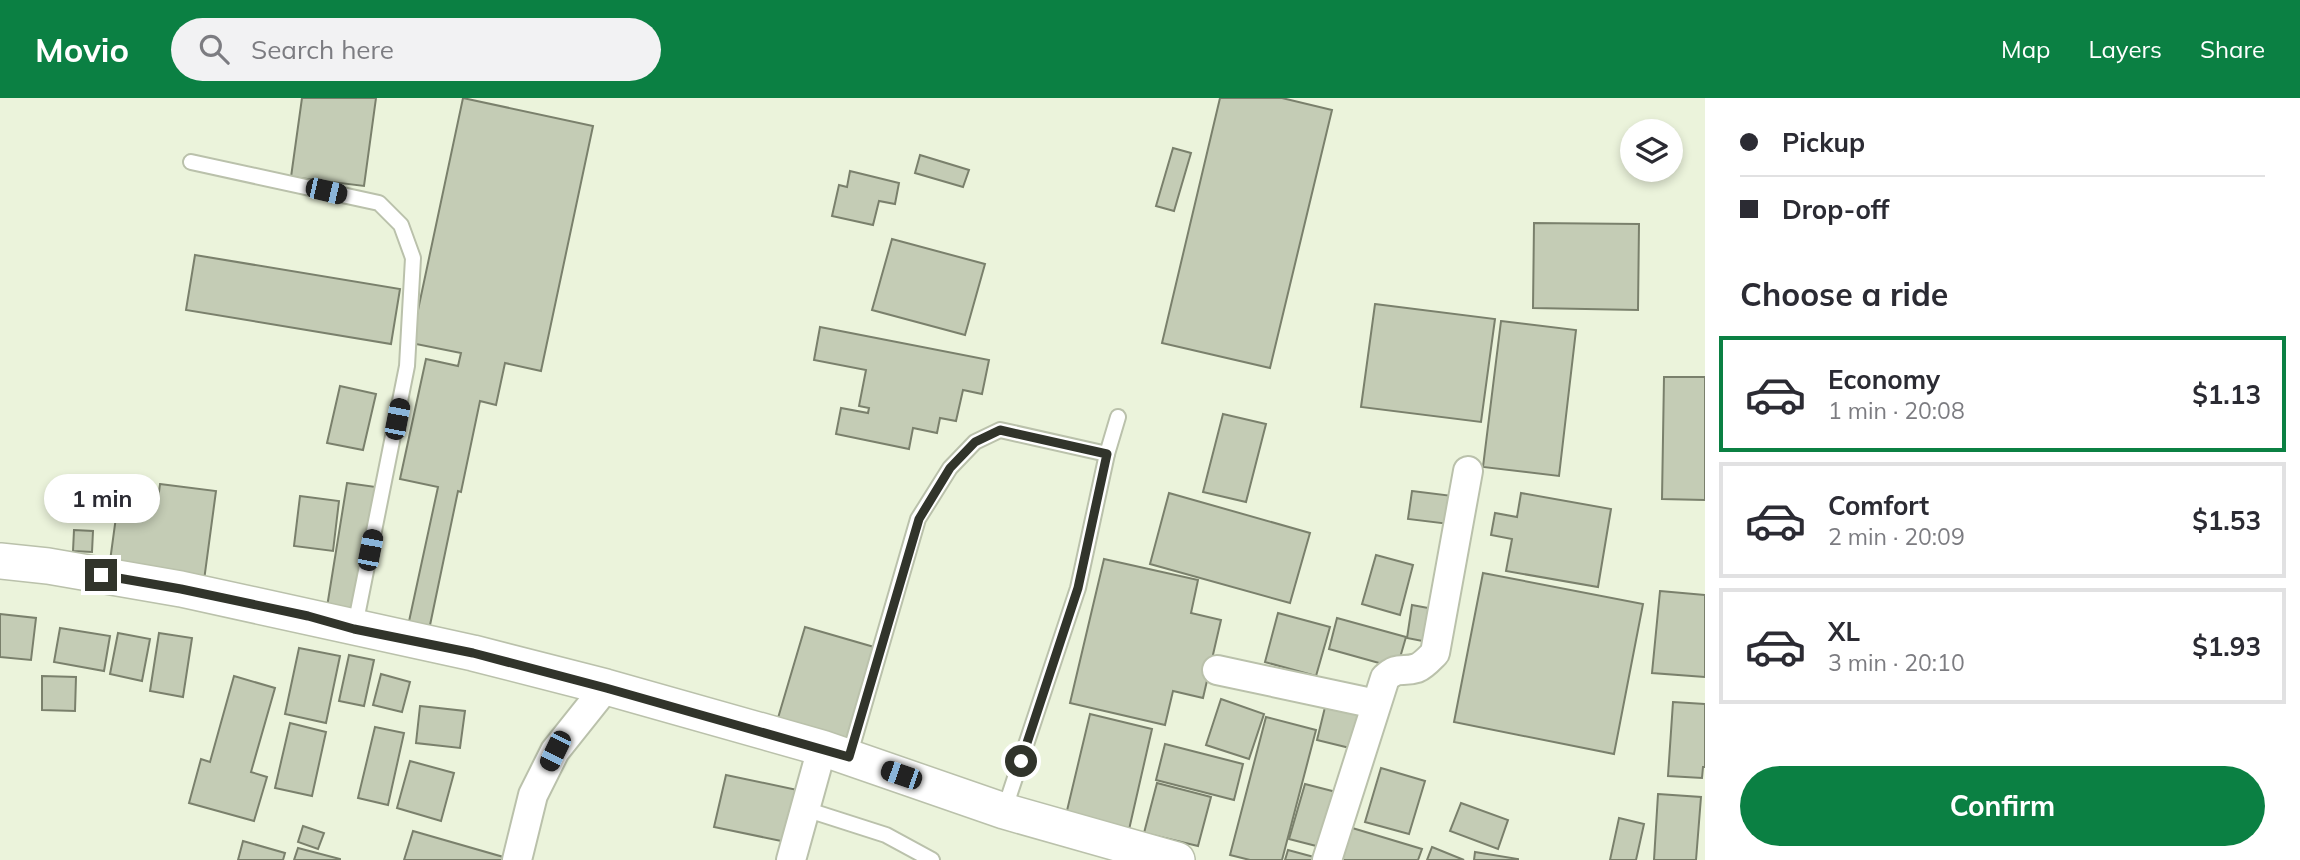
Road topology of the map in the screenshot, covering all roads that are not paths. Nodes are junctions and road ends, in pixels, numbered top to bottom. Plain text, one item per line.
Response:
1 (191, 162) dead end
2 (1118, 417) dead end
3 (1107, 454) junction
4 (1468, 471) dead end
5 (0, 561) edge
6 (354, 629) junction
7 (1217, 670) dead end
8 (606, 688) junction
9 (1376, 704) junction
10 (835, 752) junction
11 (805, 809) junction
12 (1004, 811) junction
13 (517, 860) edge
14 (791, 860) edge
15 (932, 860) edge
16 (1177, 860) edge
17 (1327, 860) edge

1 - 6 lane
2 - 3 lane
3 - 10 lane
3 - 12 lane
4 - 9 street
5 - 6 street
6 - 8 street
7 - 9 street
8 - 10 street
8 - 13 street
9 - 17 street
10 - 11 street
10 - 12 street
11 - 14 street
11 - 15 lane
12 - 16 street

